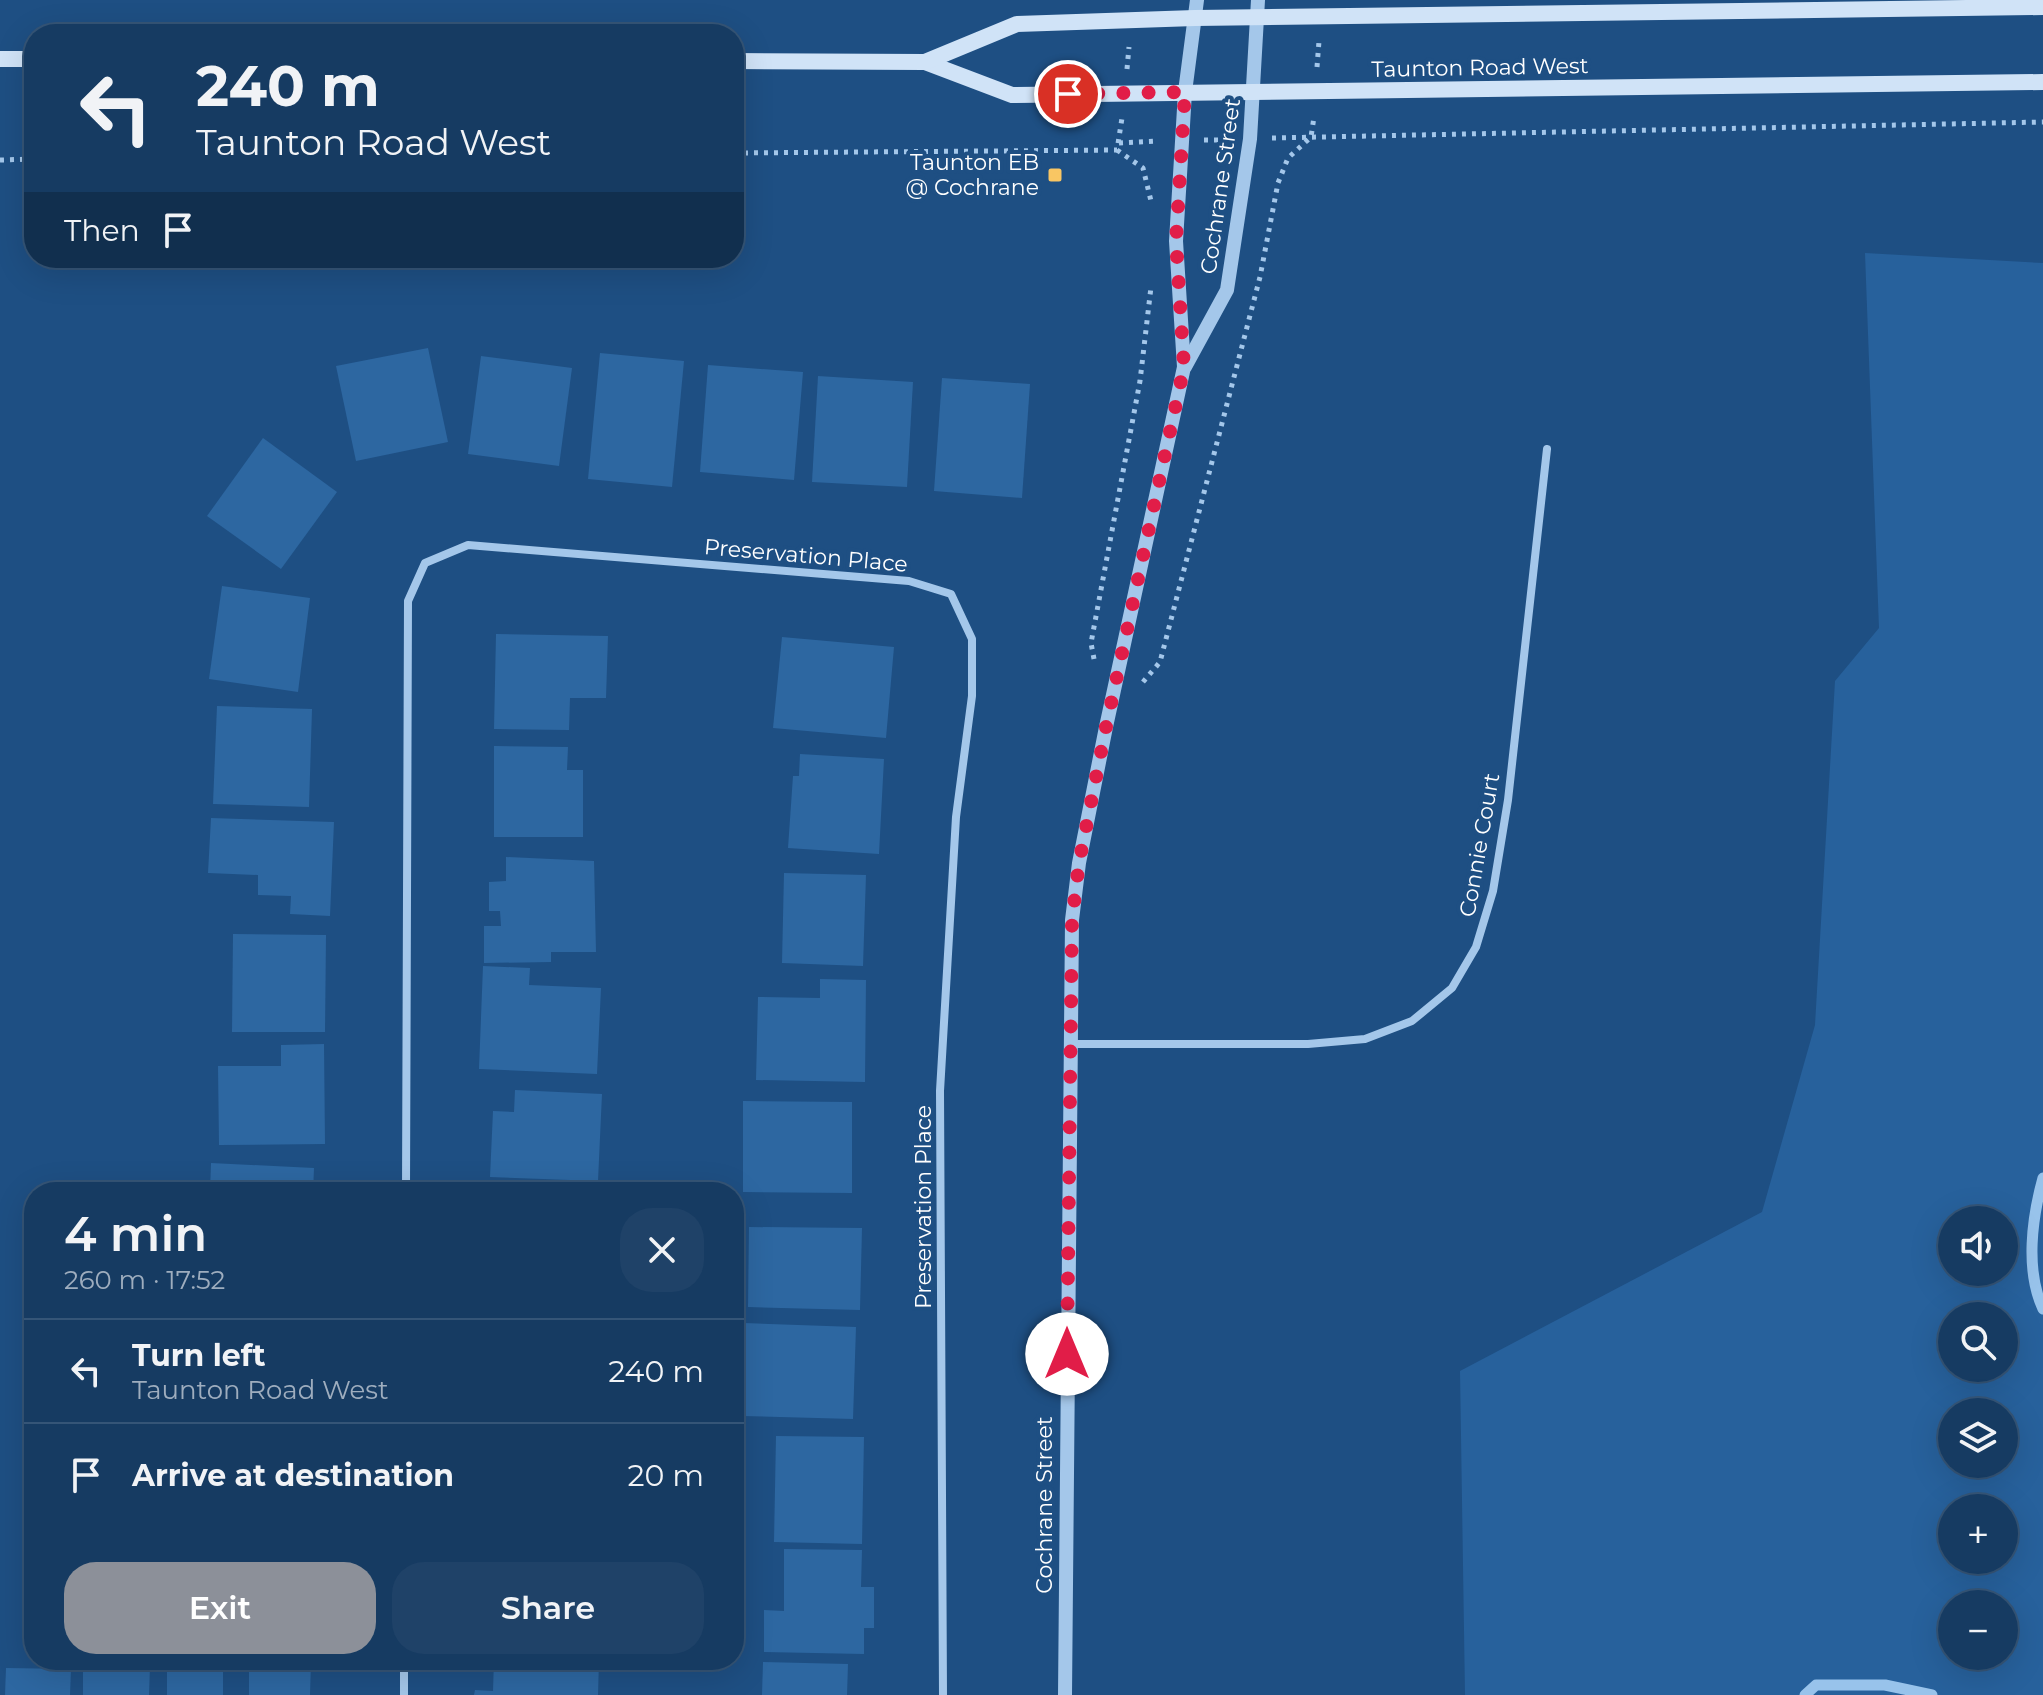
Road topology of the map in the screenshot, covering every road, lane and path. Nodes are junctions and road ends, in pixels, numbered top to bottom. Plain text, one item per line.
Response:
1 (1197, 0) edge
2 (1258, 0) edge
3 (2043, 7) edge
4 (1320, 17) junction
5 (1195, 18) junction
6 (1257, 18) junction
7 (0, 59) edge
8 (24, 59) edge
9 (744, 61) edge
10 (925, 62) junction
11 (2043, 82) edge
12 (1255, 91) junction
13 (1316, 91) junction
14 (1185, 92) junction
15 (2043, 122) edge
16 (1311, 137) junction
17 (1281, 138) dead end
18 (1182, 141) junction
19 (1117, 150) junction
20 (744, 153) edge
21 (24, 159) edge
22 (0, 160) edge
23 (1151, 203) dead end
24 (1152, 275) dead end
25 (1184, 367) junction
26 (1547, 449) dead end
27 (1096, 671) dead end
28 (1106, 727) junction
29 (1069, 1044) junction
30 (406, 1182) edge
31 (404, 1670) edge
32 (404, 1695) edge
33 (943, 1695) edge
34 (1065, 1695) edge

1 - 5 street, Cochrane Street
2 - 6 street, Cochrane Street
3 - 4 main road, Taunton Road West
4 - 6 main road, Taunton Road West
4 - 13 path
5 - 6 main road, Taunton Road West
5 - 10 main road, Taunton Road West
5 - 14 street, Cochrane Street
6 - 12 street, Cochrane Street
7 - 8 main road
9 - 10 main road, Taunton Road West
10 - 14 main road, Taunton Road West
11 - 13 main road, Taunton Road West
12 - 13 main road, Taunton Road West
12 - 14 main road, Taunton Road West
12 - 25 street, Cochrane Street
13 - 16 path
14 - 18 street, Cochrane Street
15 - 16 path
16 - 17 path
16 - 28 path
18 - 19 path
18 - 25 street, Cochrane Street
19 - 20 path
19 - 23 path
21 - 22 path
24 - 27 path
25 - 28 street, Cochrane Street
26 - 29 street, Connie Court
28 - 29 street, Cochrane Street
29 - 34 street, Cochrane Street
30 - 33 street, Preservation Place
31 - 32 street

